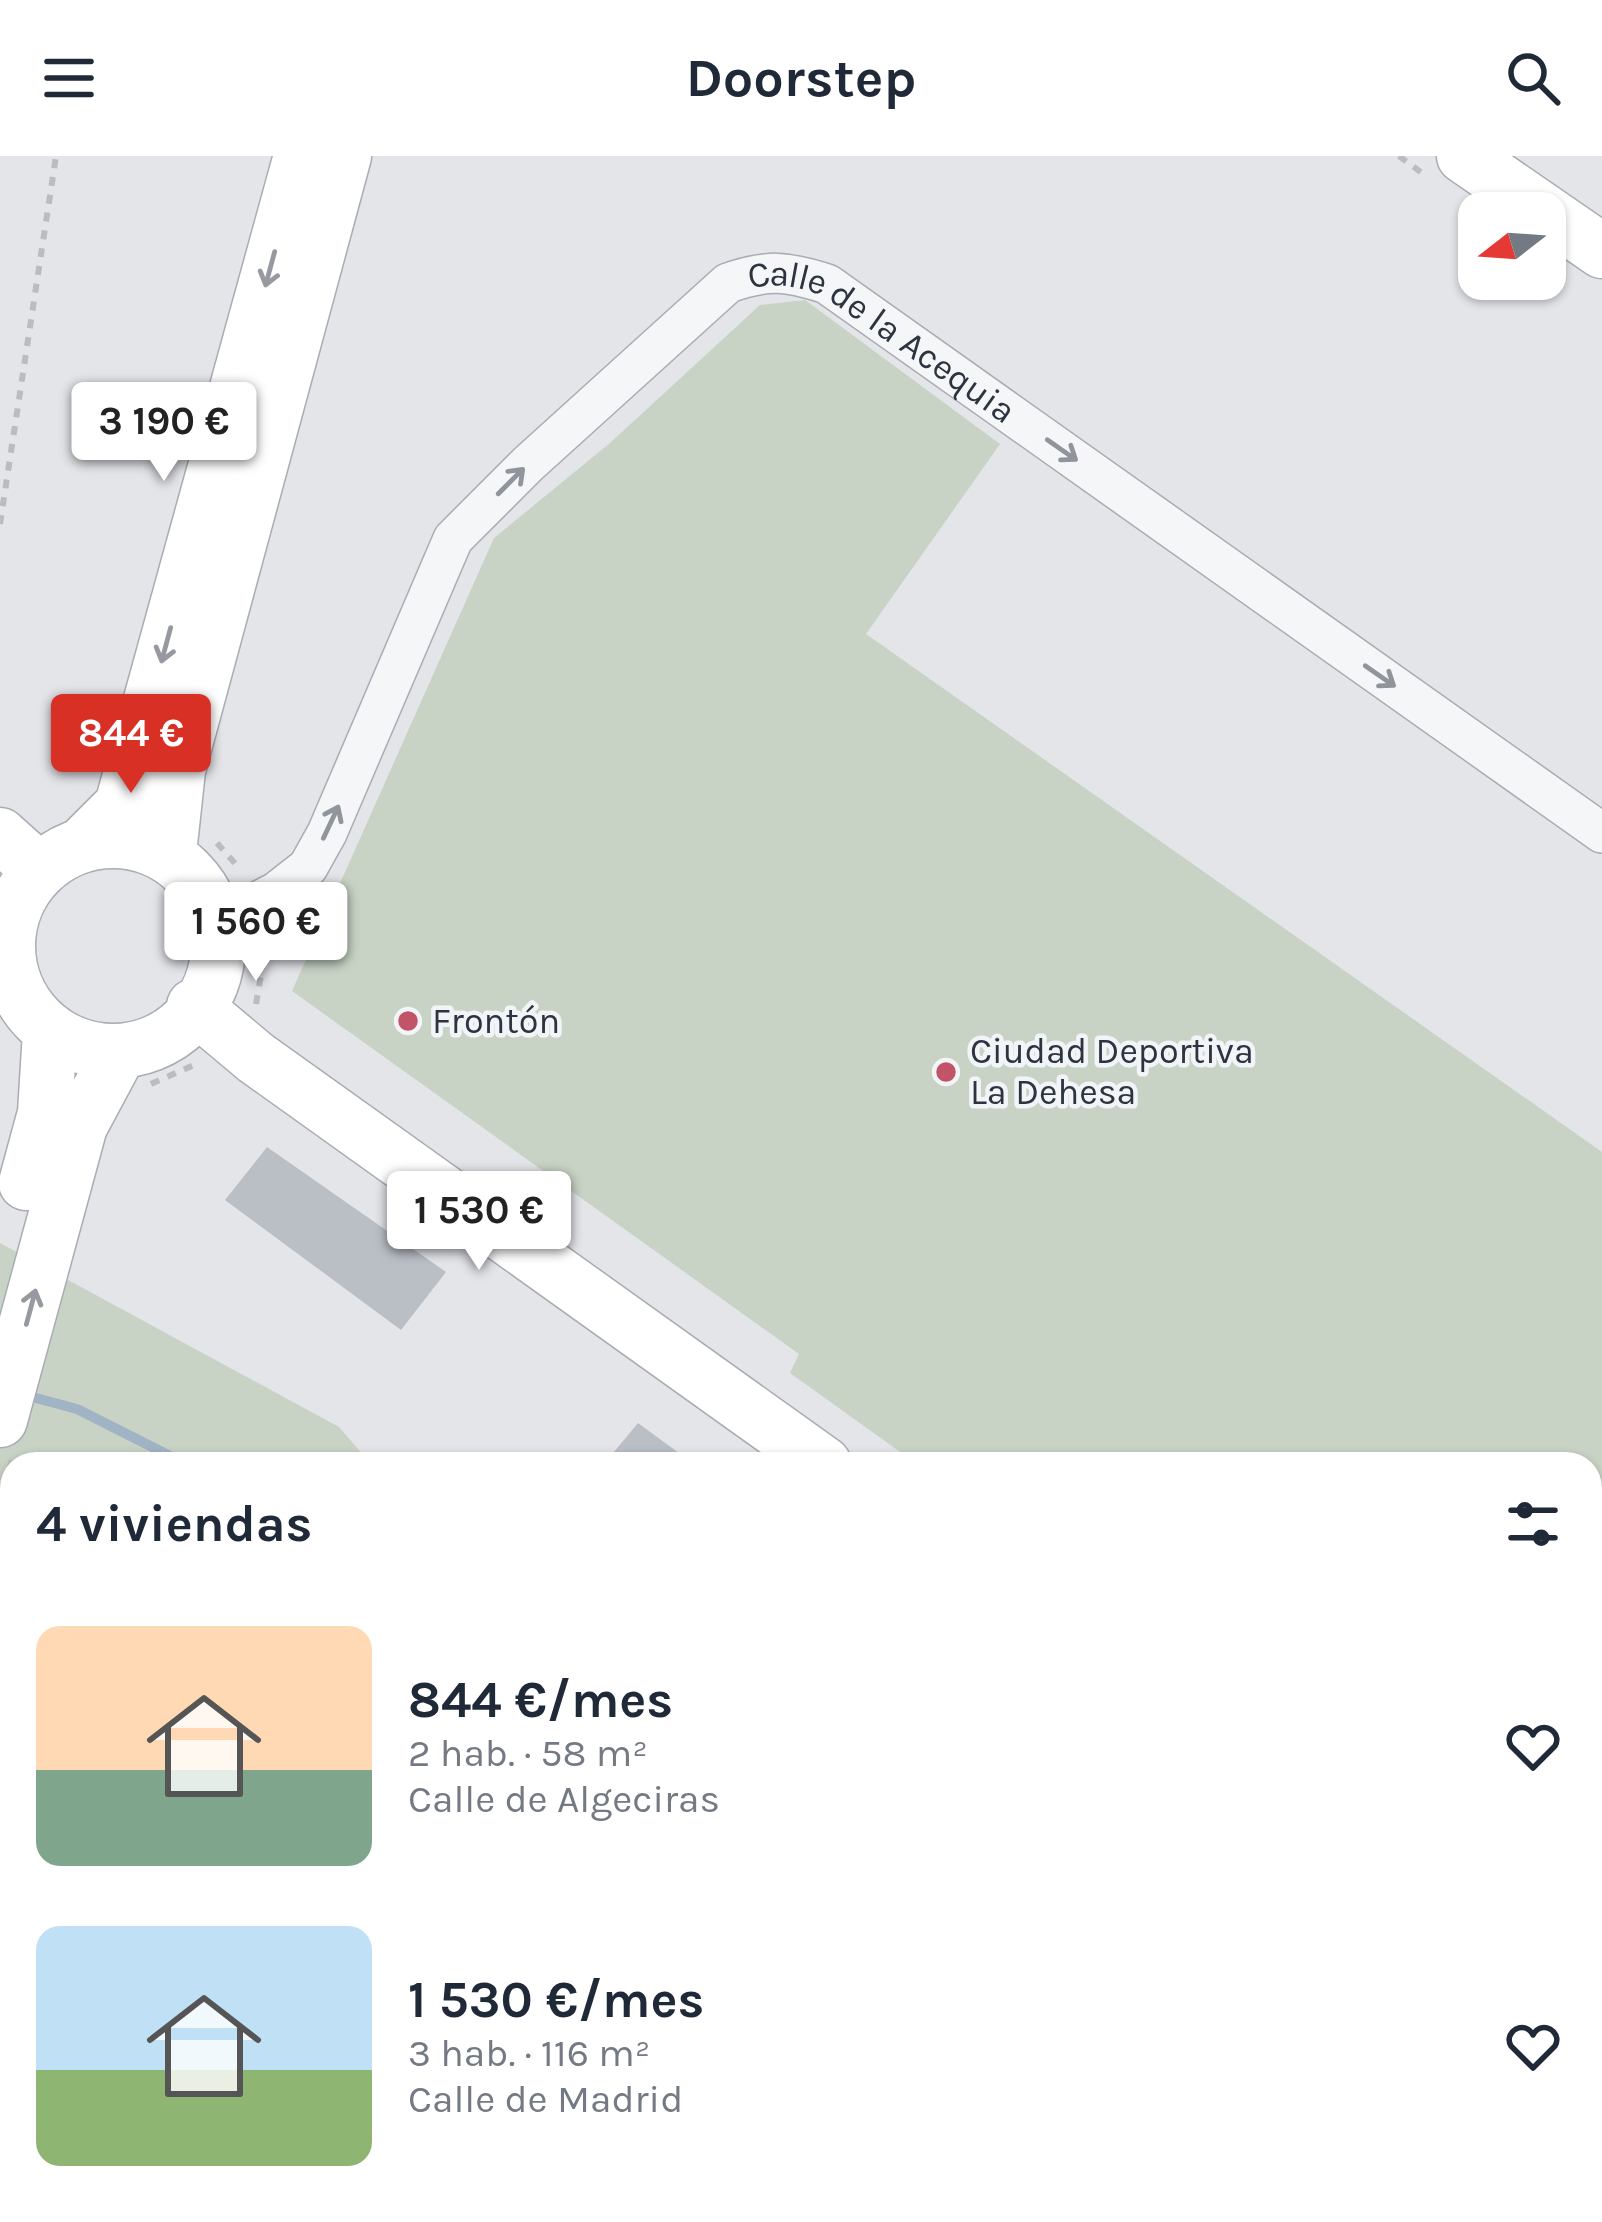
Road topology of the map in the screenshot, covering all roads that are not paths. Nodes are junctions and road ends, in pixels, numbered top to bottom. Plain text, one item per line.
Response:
1 (301, 156) edge
2 (344, 156) edge
3 (1464, 156) edge
4 (1602, 251) edge
5 (1602, 833) edge
6 (169, 853) junction
7 (21, 895) edge
8 (216, 922) junction
9 (194, 1006) junction
10 (50, 1032) junction
11 (119, 1053) junction
12 (53, 1152) junction
13 (0, 1278) edge
14 (0, 1420) edge
15 (807, 1452) edge

1 -> 7 street
2 - 6 street
3 - 4 street
8 -> 5 street, Calle de la Acequia
6 - 7 street
6 - 8 street
7 - 10 street
8 - 9 street
9 - 11 street
9 - 15 street
10 - 11 street
10 - 12 street
11 - 12 street
12 - 13 street
14 -> 12 street

